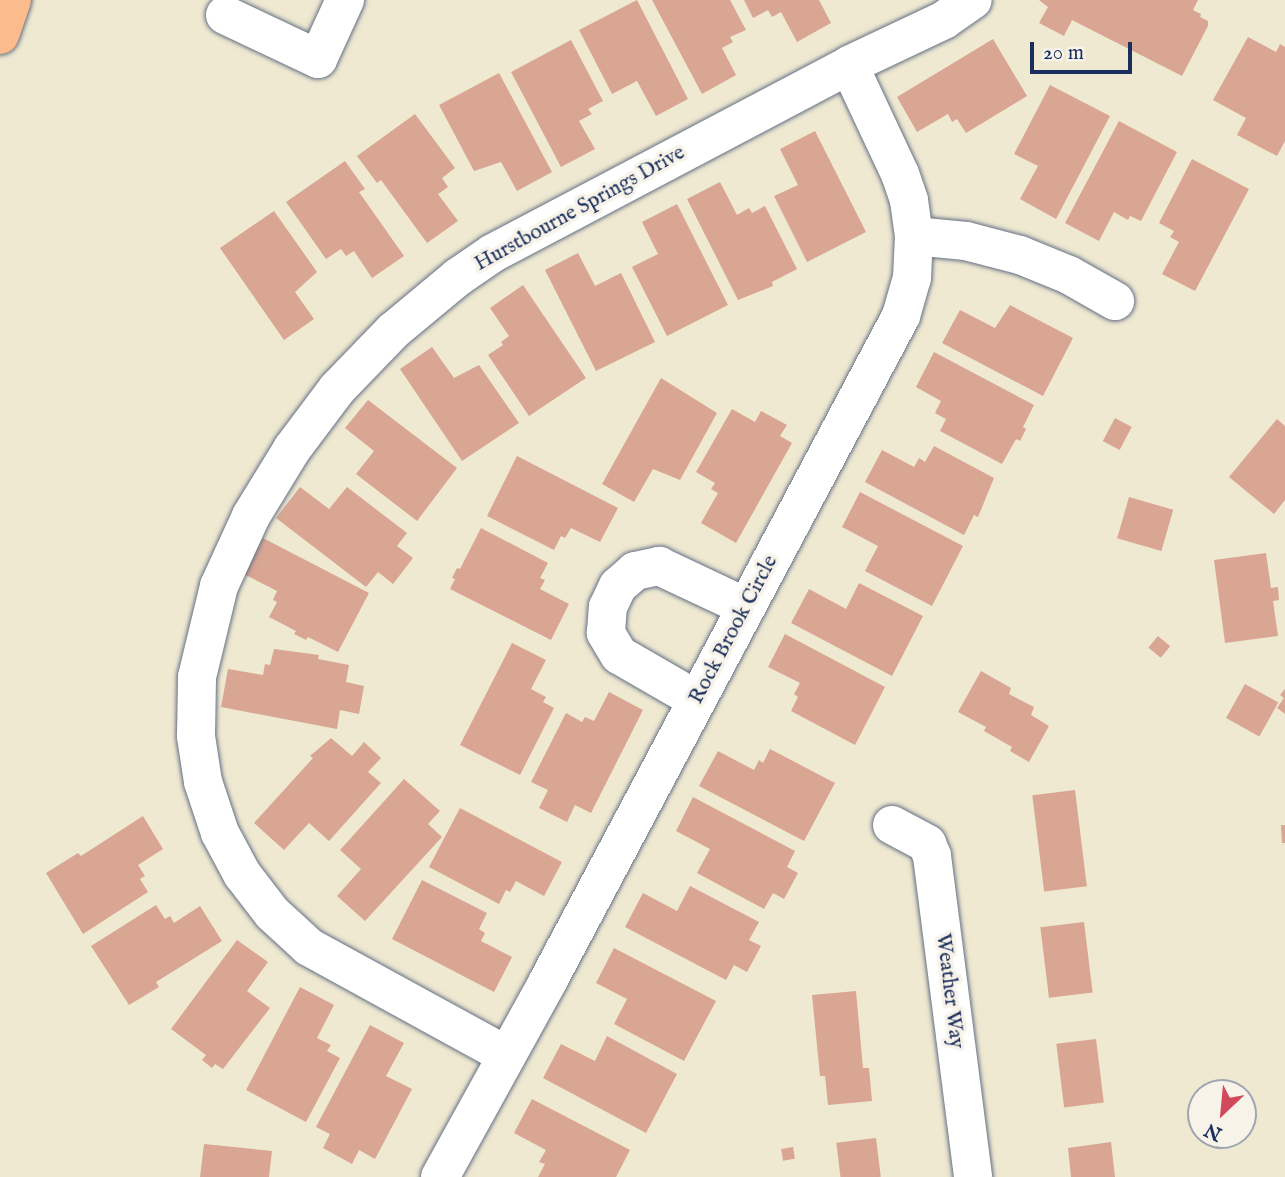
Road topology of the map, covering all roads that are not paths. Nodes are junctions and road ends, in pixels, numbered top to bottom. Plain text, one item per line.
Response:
1 (12, 0) edge
2 (345, 0) edge
3 (973, 0) edge
4 (225, 15) dead end
5 (0, 35) edge
6 (849, 65) junction
7 (914, 236) junction
8 (1115, 302) dead end
9 (746, 607) junction
10 (697, 700) junction
11 (892, 825) dead end
12 (506, 1055) junction
13 (440, 1177) edge
14 (973, 1177) edge

1 - 5 main road
2 - 4 street
3 - 6 street, Hurstbourne Springs Drive
6 - 7 street, Rock Brook Circle
6 - 12 street, Hurstbourne Springs Drive
7 - 8 street
7 - 9 street, Rock Brook Circle
9 - 10 street, Rock Brook Circle
9 - 10 street
10 - 12 street, Rock Brook Circle
11 - 14 street, Weather Way
12 - 13 street, Rock Brook Circle

